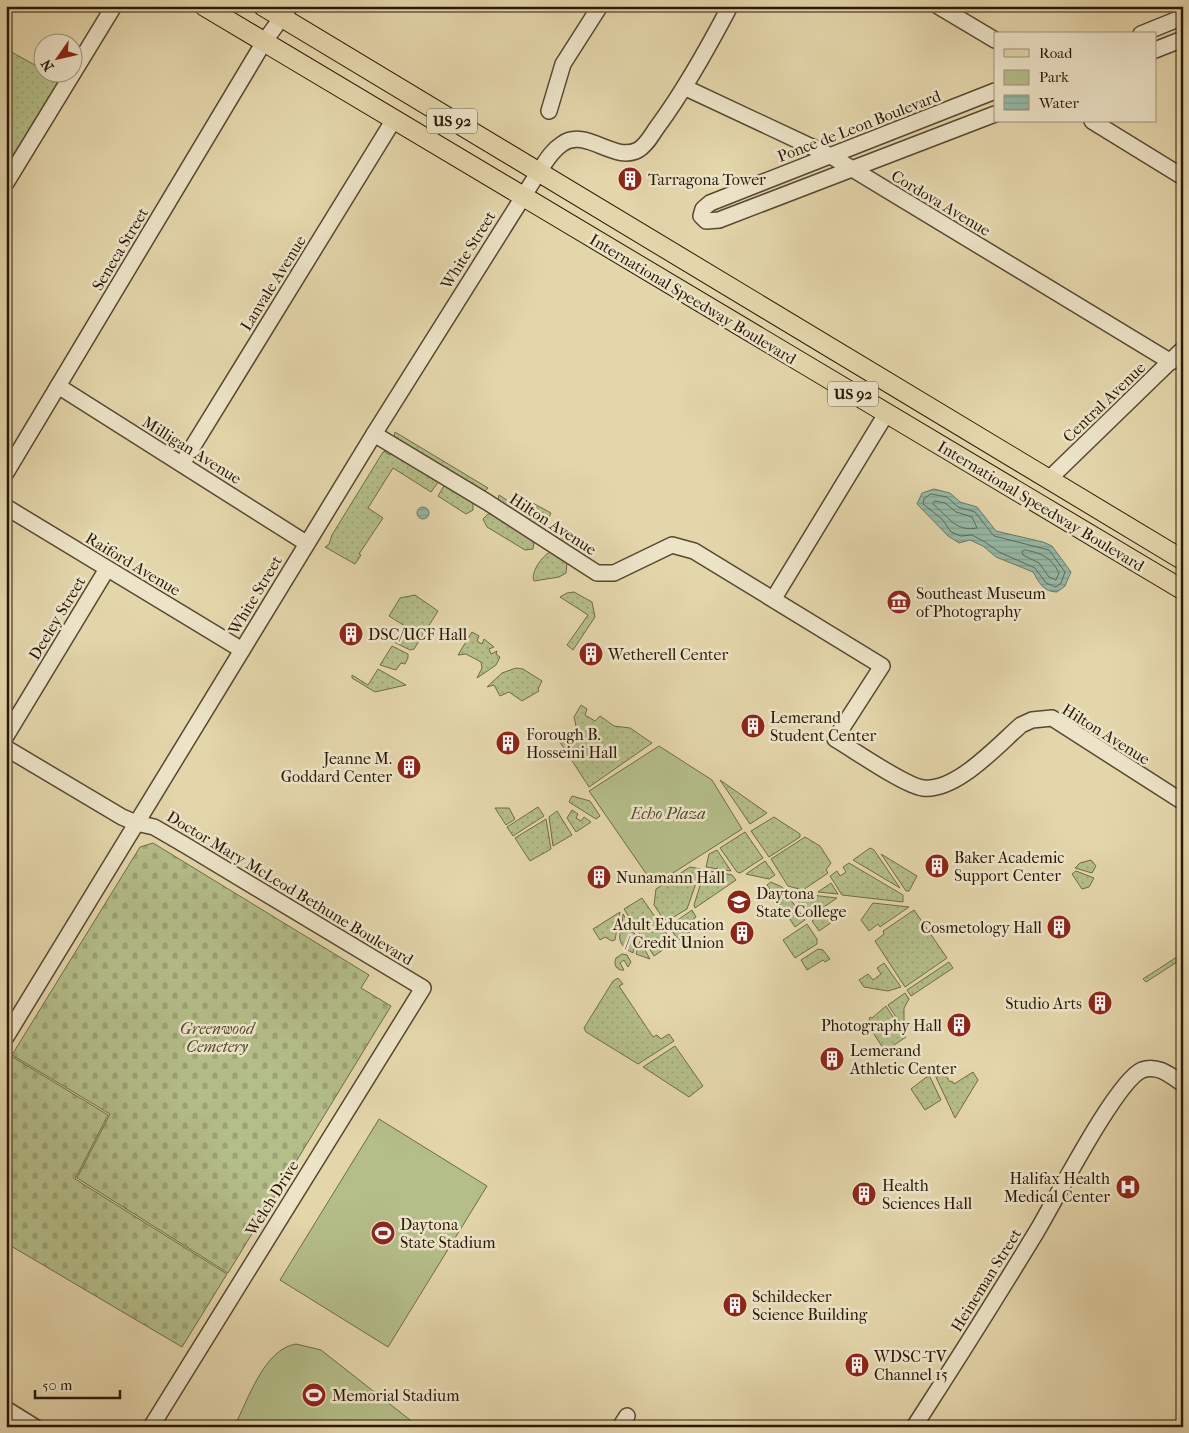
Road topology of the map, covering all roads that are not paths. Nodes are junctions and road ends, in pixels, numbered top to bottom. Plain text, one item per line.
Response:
1 (114, 6) edge
2 (204, 6) edge
3 (600, 6) edge
4 (730, 6) edge
5 (938, 6) edge
6 (275, 9) edge
7 (1183, 17) edge
8 (1146, 32) edge
9 (994, 39) edge
10 (1183, 39) edge
11 (264, 42) junction
12 (1156, 50) edge
13 (686, 88) junction
14 (994, 91) edge
15 (549, 111) dead end
16 (994, 114) edge
17 (393, 121) junction
18 (1094, 122) edge
19 (831, 156) junction
20 (853, 170) junction
21 (538, 173) junction
22 (1183, 178) edge
23 (6, 183) edge
24 (523, 197) junction
25 (704, 306) junction
26 (1183, 349) edge
27 (1171, 362) junction
28 (861, 367) junction
29 (58, 386) junction
30 (886, 414) junction
31 (374, 434) junction
32 (182, 464) junction
33 (6, 473) edge
34 (1048, 480) junction
35 (6, 507) edge
36 (306, 543) junction
37 (1183, 560) edge
38 (107, 569) junction
39 (1183, 590) edge
40 (774, 598) junction
41 (242, 650) junction
42 (7, 748) edge
43 (1183, 802) edge
44 (136, 823) junction
45 (423, 988) joint
46 (6, 1037) edge
47 (1183, 1084) edge
48 (6, 1409) edge
49 (35, 1427) edge
50 (151, 1427) edge
51 (914, 1427) edge

1 - 23 street
2 - 11 main road, International Speedway Boulevard / US 92
3 - 15 street
4 - 13 street, White Street
5 - 9 street
6 - 11 street
6 - 21 main road, International Speedway Boulevard / US 92
7 - 8 street
10 - 12 street
11 - 17 main road, International Speedway Boulevard / US 92
11 - 29 street, Seneca Street
13 - 19 street, Cordova Avenue
13 - 21 street, White Street
14 - 19 street, Ponce de Leon Boulevard
16 - 20 street, Ponce de Leon Boulevard
17 - 24 main road, International Speedway Boulevard / US 92
17 - 32 street, Lanvale Avenue
18 - 22 street
19 - 20 street, Cordova Avenue
19 - 20 street, Ponce de Leon Boulevard
20 - 27 street, Cordova Avenue
21 - 24 street, White Street
21 - 28 main road, International Speedway Boulevard / US 92
24 - 25 main road, International Speedway Boulevard / US 92
24 - 31 street, White Street
25 - 28 main road
25 - 30 main road, International Speedway Boulevard / US 92
26 - 27 street, Central Avenue
27 - 34 street, Central Avenue
28 - 34 main road, International Speedway Boulevard / US 92
29 - 32 street, Milligan Avenue
29 - 33 street, Seneca Street
30 - 34 main road
30 - 39 main road, International Speedway Boulevard / US 92
30 - 40 street
31 - 36 street, White Street
31 - 40 street, Hilton Avenue
32 - 36 street, Milligan Avenue
34 - 37 main road, International Speedway Boulevard / US 92
35 - 38 street, Raiford Avenue
36 - 41 street, White Street
38 - 41 street, Raiford Avenue
38 - 42 street, Deeley Street
40 - 43 street, Hilton Avenue
41 - 44 street, White Street
42 - 44 street, Doctor Mary McLeod Bethune Boulevard
44 - 45 street, Doctor Mary McLeod Bethune Boulevard
44 - 46 street, White Street
45 - 50 street, Welch Drive
47 - 51 street, Heineman Street
48 - 49 street

